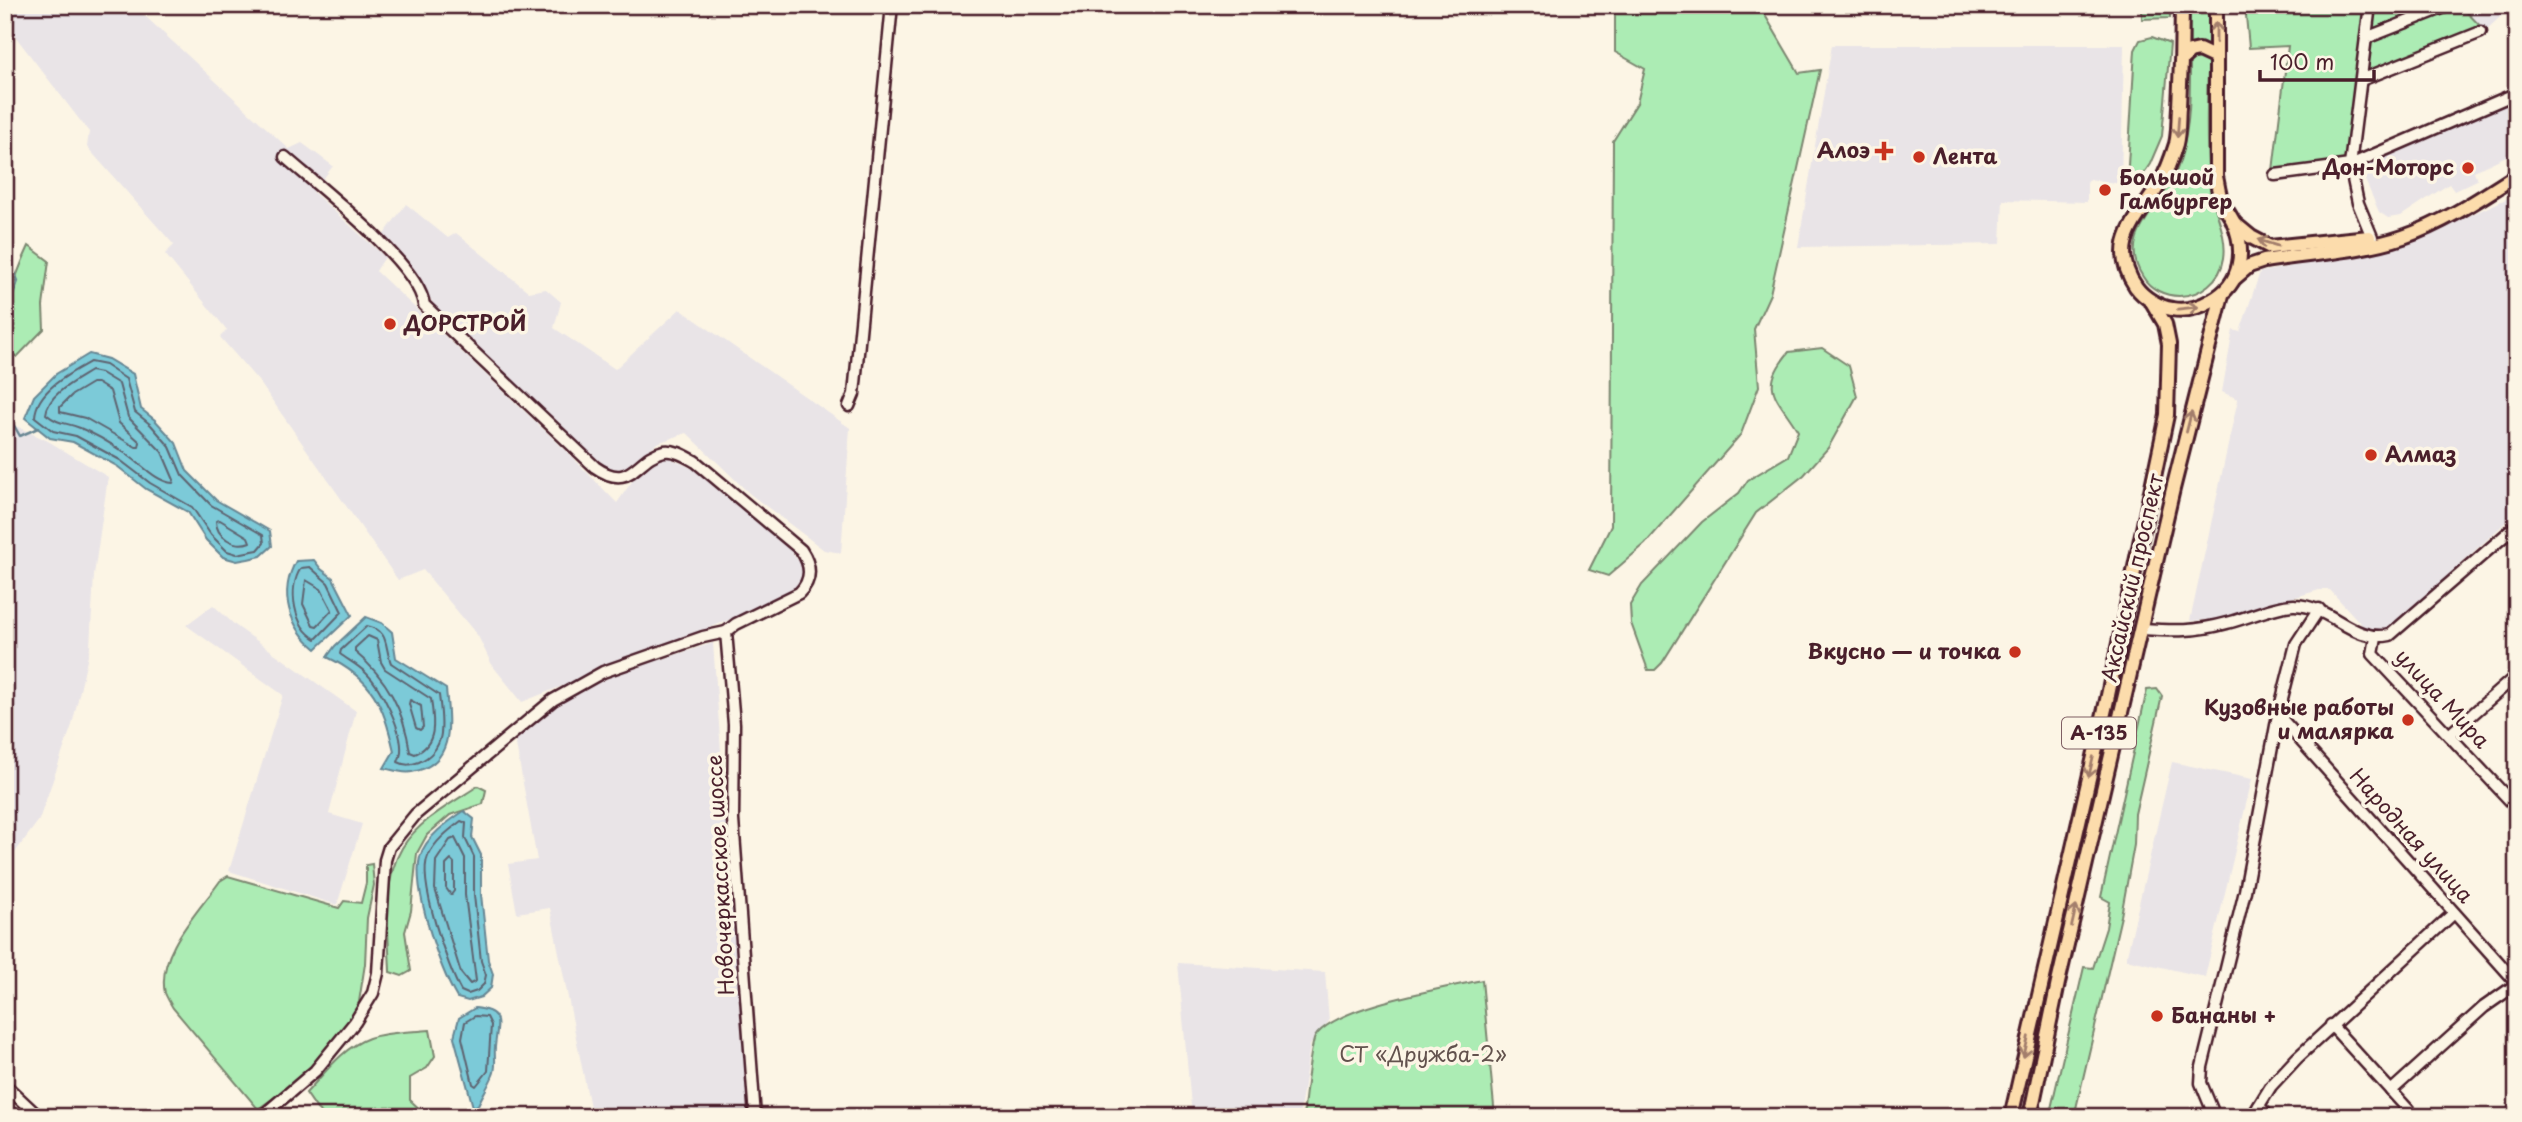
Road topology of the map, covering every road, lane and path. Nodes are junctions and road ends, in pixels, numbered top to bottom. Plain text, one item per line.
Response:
1 (892, 5) edge
2 (2182, 5) edge
3 (2216, 5) edge
4 (2370, 5) edge
5 (2449, 5) edge
6 (2481, 32) dead end
7 (2366, 38) junction
8 (2216, 58) junction
9 (2182, 59) junction
10 (2361, 80) junction
11 (2517, 93) edge
12 (285, 157) dead end
13 (2350, 165) junction
14 (2275, 175) dead end
15 (2517, 175) edge
16 (2233, 222) junction
17 (2431, 226) junction
18 (2372, 237) junction
19 (2235, 278) junction
20 (2222, 295) junction
21 (2152, 302) junction
22 (849, 406) dead end
23 (2517, 525) edge
24 (2319, 609) junction
25 (2141, 629) junction
26 (726, 632) junction
27 (2376, 638) junction
28 (2517, 675) edge
29 (2278, 715) junction
30 (2449, 736) junction
31 (2517, 808) edge
32 (2454, 913) junction
33 (2517, 983) edge
34 (2331, 1025) junction
35 (5, 1085) edge
36 (2391, 1091) junction
37 (2259, 1106) junction
38 (39, 1117) edge
39 (261, 1117) edge
40 (755, 1117) edge
41 (2011, 1117) edge
42 (2030, 1117) edge
43 (2215, 1117) edge
44 (2252, 1117) edge
45 (2269, 1117) edge
46 (2415, 1117) edge

1 - 22 street
2 - 9 main road, Аксайский проспект
8 -> 3 main road
4 - 7 street
5 - 7 street
6 - 10 street
7 - 10 street
8 - 9 main road
8 - 16 main road
9 -> 21 main road, Аксайский проспект
10 - 13 street
11 - 13 street
12 - 26 street
13 - 14 street
13 - 18 street
15 - 17 main road
18 -> 16 main road
16 - 19 main road
17 - 18 main road
17 - 19 main road
19 - 20 main road
21 -> 20 main road
25 -> 20 main road, Аксайский проспект / А-135
21 -> 41 main road, Аксайский проспект / А-135
23 - 27 street
24 - 25 street
24 - 27 street, улица Мира
24 - 29 street
42 -> 25 main road, Аксайский проспект / А-135
26 - 39 street
26 - 40 street, Новочеркасское шоссе
27 - 30 street, улица Мира
28 - 30 street
29 - 32 street, Народная улица
29 - 43 street
30 - 31 street, улица Мира
32 - 33 street, Народная улица
32 - 34 street
33 - 36 street
34 - 36 street
34 - 37 street
35 - 38 street
36 - 46 street
37 - 44 street
37 - 45 street

